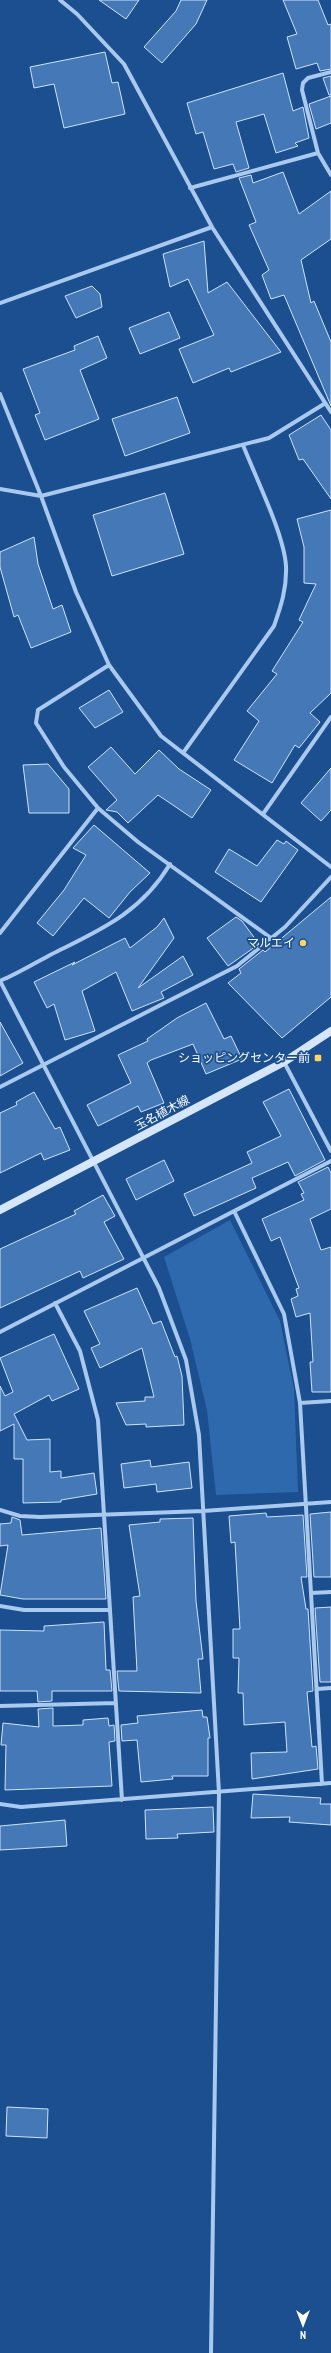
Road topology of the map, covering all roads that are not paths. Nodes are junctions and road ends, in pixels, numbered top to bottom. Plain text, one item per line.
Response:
1 (60, 0) edge
2 (331, 72) edge
3 (318, 153) junction
4 (331, 175) edge
5 (190, 188) junction
6 (212, 227) junction
7 (0, 303) edge
8 (0, 394) edge
9 (324, 404) junction
10 (331, 411) edge
11 (243, 445) junction
12 (0, 489) edge
13 (41, 496) junction
14 (109, 665) junction
15 (331, 717) edge
16 (183, 753) junction
17 (98, 808) junction
18 (263, 814) junction
19 (170, 864) junction
20 (331, 867) edge
21 (331, 876) edge
22 (0, 933) edge
23 (271, 938) junction
24 (0, 981) edge
25 (331, 1031) edge
26 (284, 1062) junction
27 (43, 1065) junction
28 (0, 1087) edge
29 (331, 1151) edge
30 (331, 1161) edge
31 (94, 1162) junction
32 (0, 1210) edge
33 (234, 1210) junction
34 (144, 1257) junction
35 (56, 1303) junction
36 (0, 1332) edge
37 (331, 1401) edge
38 (300, 1403) junction
39 (331, 1502) edge
40 (305, 1504) junction
41 (0, 1510) edge
42 (203, 1511) junction
43 (104, 1514) junction
44 (331, 1592) edge
45 (311, 1593) junction
46 (0, 1606) edge
47 (110, 1610) junction
48 (331, 1688) edge
49 (317, 1689) junction
50 (116, 1703) junction
51 (0, 1706) edge
52 (331, 1783) edge
53 (322, 1784) junction
54 (219, 1793) junction
55 (122, 1800) junction
56 (0, 1804) edge
57 (211, 2353) edge

1 - 5 street
2 - 3 street
3 - 4 street
3 - 5 street
5 - 6 street
6 - 7 street
6 - 9 street
8 - 13 street
9 - 10 street
9 - 11 street
11 - 13 street
11 - 16 street
12 - 13 street
13 - 14 street
14 - 16 street
14 - 17 street
15 - 18 street
16 - 18 street
17 - 19 street
17 - 22 street
18 - 20 street
19 - 23 street
19 - 24 street
21 - 23 street
23 - 27 street
24 - 27 street
25 - 26 main road, 玉名植木線
26 - 29 street
26 - 31 main road, 玉名植木線
27 - 28 street
27 - 31 street
30 - 33 street
31 - 32 main road, 玉名植木線
31 - 34 street
33 - 34 street
33 - 38 street
34 - 35 street
34 - 42 street
35 - 36 street
35 - 43 street
37 - 38 street
38 - 40 street
39 - 40 street
40 - 42 street
40 - 45 street
41 - 43 street
42 - 43 street
42 - 54 street
43 - 47 street
44 - 45 street
45 - 49 street
46 - 47 street
47 - 50 street
48 - 49 street
49 - 53 street
50 - 51 street
50 - 55 street
52 - 53 street
53 - 54 street
54 - 55 street
54 - 57 street
55 - 56 street

